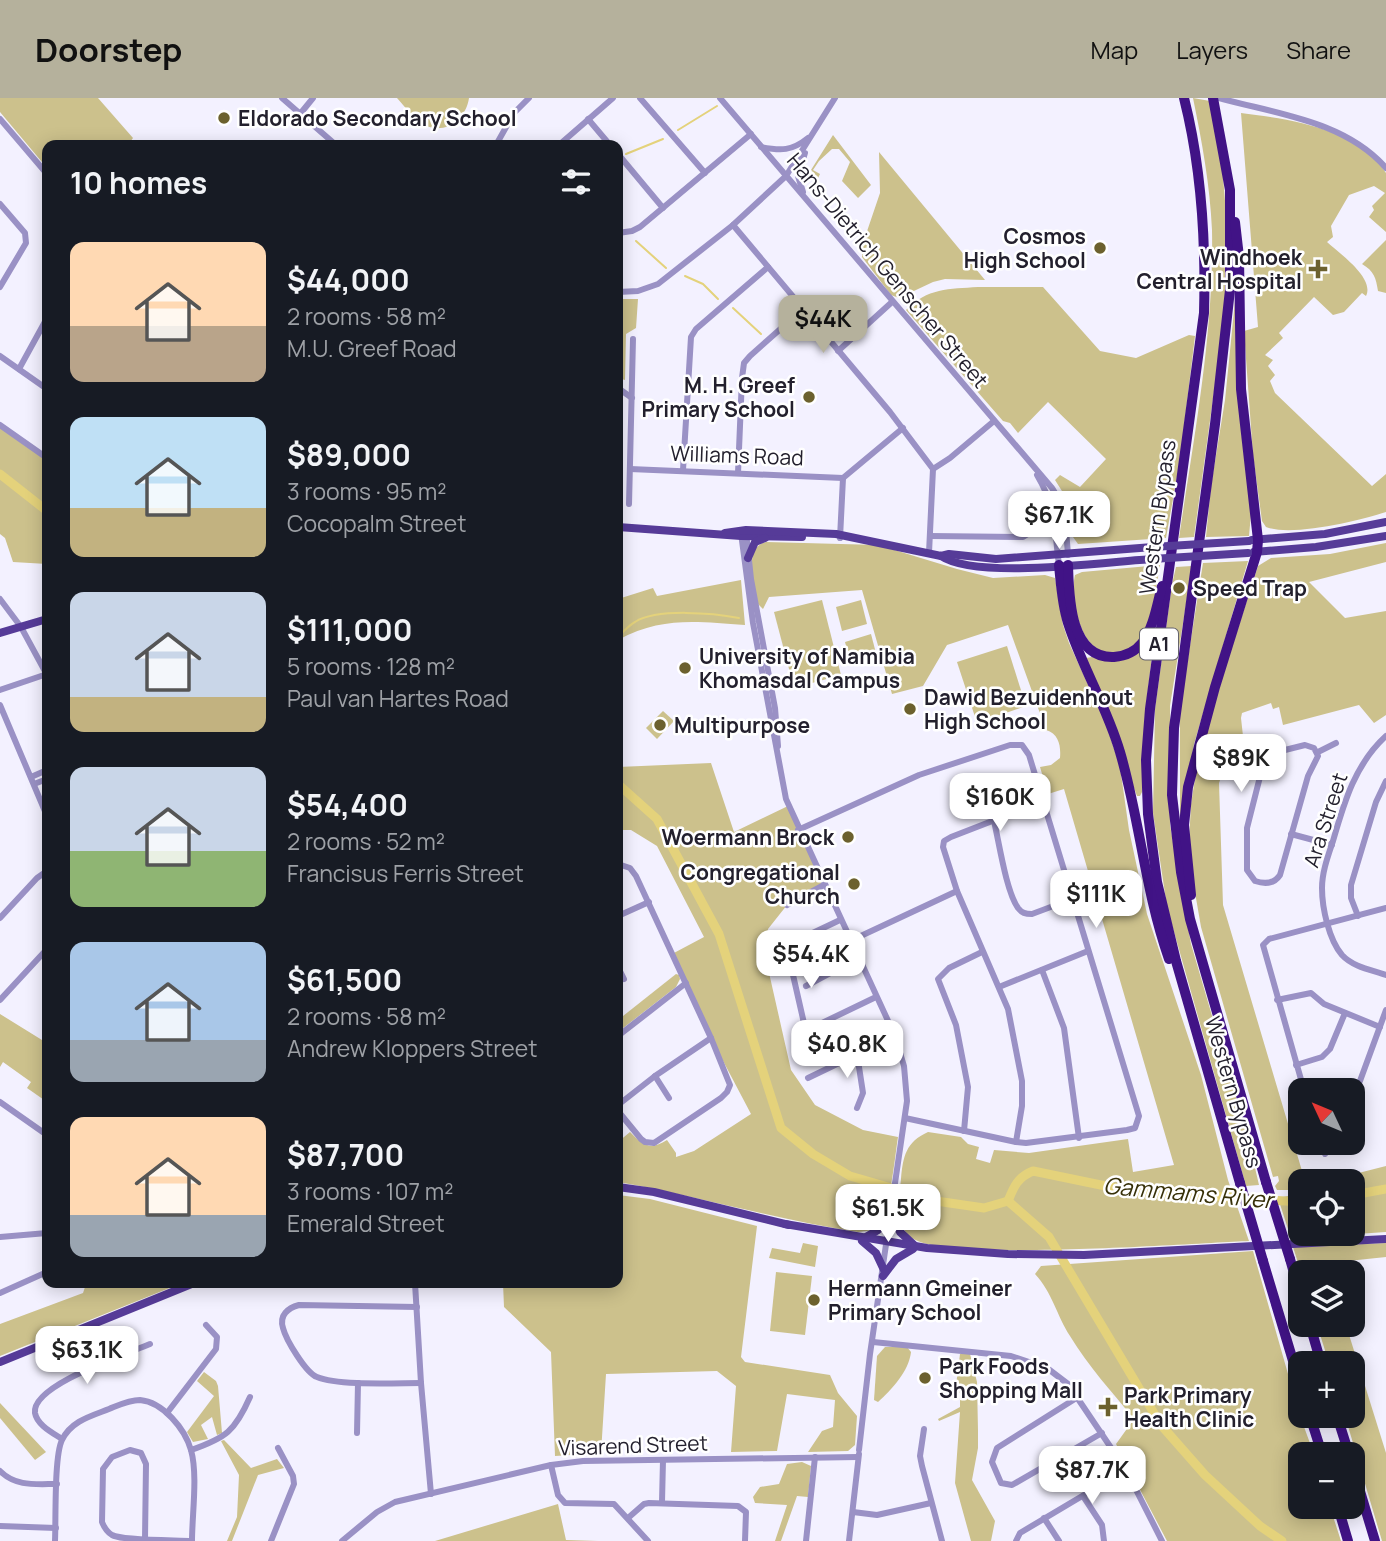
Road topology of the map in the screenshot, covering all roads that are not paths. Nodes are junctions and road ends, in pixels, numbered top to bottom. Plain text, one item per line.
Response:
1 (282, 98) edge
2 (313, 98) edge
3 (529, 98) edge
4 (613, 98) edge
5 (640, 98) edge
6 (720, 98) edge
7 (835, 98) edge
8 (1184, 98) edge
9 (1213, 98) edge
10 (1219, 98) edge
11 (300, 114) junction
12 (0, 119) edge
13 (588, 119) junction
14 (816, 129) junction
15 (751, 134) junction
16 (330, 140) edge
17 (499, 140) edge
18 (565, 140) edge
19 (606, 140) edge
20 (761, 146) junction
21 (623, 160) edge
22 (42, 168) edge
23 (1386, 168) edge
24 (705, 173) junction
25 (786, 176) junction
26 (1230, 191) junction
27 (807, 200) junction
28 (0, 204) edge
29 (663, 208) junction
30 (733, 225) junction
31 (623, 232) edge
32 (768, 268) junction
33 (0, 288) edge
34 (623, 292) edge
35 (892, 302) junction
36 (803, 309) junction
37 (42, 327) edge
38 (633, 339) dead end
39 (838, 351) junction
40 (0, 356) edge
41 (19, 369) junction
42 (42, 385) edge
43 (623, 392) edge
44 (632, 398) junction
45 (994, 421) junction
46 (0, 425) edge
47 (902, 428) junction
48 (42, 454) edge
49 (1030, 464) junction
50 (630, 469) junction
51 (933, 469) junction
52 (683, 470) junction
53 (738, 473) junction
54 (843, 478) junction
55 (629, 504) dead end
56 (1036, 506) dead end
57 (1386, 522) edge
58 (623, 527) edge
59 (738, 533) junction
60 (842, 536) junction
61 (930, 536) junction
62 (1386, 536) edge
63 (774, 537) junction
64 (1253, 540) junction
65 (742, 547) joint
66 (1171, 551) junction
67 (1252, 552) junction
68 (1068, 553) junction
69 (929, 554) junction
70 (1057, 554) junction
71 (941, 555) junction
72 (748, 558) junction
73 (1063, 565) junction
74 (0, 599) edge
75 (42, 621) edge
76 (21, 627) junction
77 (0, 633) edge
78 (42, 666) edge
79 (42, 677) edge
80 (0, 690) edge
81 (0, 705) edge
82 (1385, 738) edge
83 (1336, 743) dead end
84 (777, 748) junction
85 (1318, 752) junction
86 (42, 772) edge
87 (31, 777) junction
88 (42, 781) edge
89 (1386, 781) edge
90 (34, 785) junction
91 (1044, 801) junction
92 (42, 804) edge
93 (994, 821) junction
94 (798, 830) junction
95 (1292, 834) junction
96 (1332, 845) junction
97 (623, 866) edge
98 (42, 874) edge
99 (824, 885) junction
100 (957, 891) junction
101 (1072, 899) junction
102 (649, 902) junction
103 (787, 905) dead end
104 (1386, 908) edge
105 (623, 914) edge
106 (1358, 916) junction
107 (0, 918) edge
108 (840, 920) junction
109 (1329, 924) junction
110 (800, 939) dead end
111 (850, 941) junction
112 (1088, 951) junction
113 (982, 952) junction
114 (789, 953) dead end
115 (42, 957) edge
116 (858, 958) junction
117 (1042, 970) junction
118 (1386, 975) edge
119 (1209, 981) junction
120 (686, 983) junction
121 (806, 986) dead end
122 (999, 987) junction
123 (876, 997) junction
124 (0, 1000) edge
125 (1278, 1000) junction
126 (1386, 1010) edge
127 (1345, 1013) junction
128 (1380, 1027) junction
129 (623, 1032) edge
130 (806, 1032) junction
131 (795, 1036) dead end
132 (895, 1036) junction
133 (710, 1038) junction
134 (1200, 1045) junction
135 (857, 1054) junction
136 (1297, 1065) junction
137 (655, 1076) junction
138 (808, 1078) dead end
139 (1301, 1078) edge
140 (1361, 1078) edge
141 (669, 1098) dead end
142 (623, 1101) edge
143 (0, 1102) edge
144 (857, 1108) dead end
145 (623, 1117) edge
146 (905, 1118) junction
147 (964, 1130) junction
148 (42, 1131) edge
149 (1079, 1138) junction
150 (1016, 1142) junction
151 (623, 1188) edge
152 (892, 1215) junction
153 (42, 1233) edge
154 (0, 1237) edge
155 (864, 1239) junction
156 (1386, 1239) edge
157 (888, 1244) junction
158 (914, 1247) junction
159 (1290, 1260) edge
160 (883, 1273) junction
161 (42, 1274) edge
162 (182, 1288) edge
163 (415, 1288) edge
164 (0, 1293) edge
165 (417, 1307) junction
166 (206, 1325) dead end
167 (150, 1344) dead end
168 (872, 1345) junction
169 (1290, 1351) edge
170 (0, 1362) edge
171 (358, 1383) junction
172 (421, 1383) junction
173 (250, 1397) dead end
174 (1078, 1397) junction
175 (167, 1413) junction
176 (924, 1429) dead end
177 (357, 1433) dead end
178 (1102, 1433) junction
179 (62, 1440) junction
180 (278, 1448) dead end
181 (191, 1450) junction
182 (859, 1453) junction
183 (815, 1457) junction
184 (663, 1460) junction
185 (551, 1465) junction
186 (1126, 1469) junction
187 (0, 1471) edge
188 (57, 1484) junction
189 (431, 1494) junction
190 (1083, 1496) junction
191 (662, 1502) junction
192 (931, 1503) junction
193 (1365, 1508) edge
194 (853, 1512) junction
195 (628, 1518) junction
196 (1044, 1518) junction
197 (1342, 1519) edge
198 (0, 1526) edge
199 (55, 1528) junction
200 (145, 1539) edge
201 (55, 1541) edge
202 (192, 1541) edge
203 (271, 1541) edge
204 (342, 1541) edge
205 (648, 1541) edge
206 (746, 1541) edge
207 (806, 1541) edge
208 (849, 1541) edge
209 (942, 1541) edge
210 (1016, 1541) edge
211 (1059, 1541) edge
212 (1104, 1541) edge
213 (1162, 1541) edge
214 (1348, 1541) edge
215 (1375, 1541) edge

1 - 11 street
2 - 11 street
3 - 17 street
4 - 13 street
5 - 24 street
6 - 15 street, Hans-Dietrich Genscher Street
7 - 14 street
8 - 66 highway, Western Bypass / A1
9 - 26 highway, Western Bypass / A1
10 - 23 street
11 - 16 street
12 - 22 street
13 - 18 street
13 - 19 street
14 - 20 street
14 - 25 street
14 - 27 street
15 - 20 street, Hans-Dietrich Genscher Street
15 - 24 street
20 - 25 street, Hans-Dietrich Genscher Street
21 - 29 street
24 - 29 street
25 - 27 street, Hans-Dietrich Genscher Street
25 - 30 street
26 - 64 highway
26 - 119 highway, Western Bypass / A1
27 - 35 street, Hans-Dietrich Genscher Street
28 - 33 street
29 - 31 street
30 - 32 street
30 - 34 street
32 - 36 street
32 - 52 street
35 - 39 street
35 - 45 street, Hans-Dietrich Genscher Street
36 - 39 street
36 - 53 street
37 - 41 street
38 - 44 street
39 - 47 street
40 - 41 street
41 - 42 street
43 - 44 street
44 - 50 street
45 - 49 street, Hans-Dietrich Genscher Street
45 - 51 street
46 - 48 street
47 - 51 street
47 - 54 street
49 - 68 street, Hans-Dietrich Genscher Street
49 - 70 street, Hans-Dietrich Genscher Street
50 - 52 street, Williams Road
50 - 55 street
51 - 61 street
52 - 53 street, Williams Road
53 - 54 street, Williams Road
54 - 60 street
56 - 61 street
57 - 64 main road
58 - 59 main road
59 - 60 main road
59 - 63 main road
59 - 65 main road
59 - 72 street
60 - 63 main road
60 - 69 main road
61 - 69 street
62 - 67 main road
63 - 72 main road
64 - 67 highway
64 - 68 main road, bridge
65 - 84 street
66 - 73 highway
66 - 134 highway, Western Bypass / A1
67 - 73 main road, bridge
67 - 119 highway
68 - 70 main road
68 - 73 street, Hans-Dietrich Genscher Street
69 - 71 main road
70 - 71 main road
70 - 73 street, Hans-Dietrich Genscher Street
71 - 73 main road
72 - 84 street
73 - 134 highway
74 - 76 street
75 - 76 main road
76 - 77 main road
76 - 78 street
79 - 80 street
81 - 87 street
82 - 96 street, Ara Street
83 - 85 street
84 - 94 street
85 - 95 street
85 - 95 street
86 - 87 street
87 - 90 street
88 - 90 street
89 - 106 street
90 - 92 street
91 - 93 street
91 - 94 street
91 - 101 street
93 - 100 street
93 - 101 street
94 - 99 street
95 - 96 street
96 - 109 street, Ara Street
97 - 102 street
98 - 107 street
99 - 103 street
99 - 108 street
100 - 111 street
100 - 113 street
101 - 112 street
102 - 105 street
102 - 120 street
104 - 106 street
106 - 109 street
108 - 110 street
108 - 111 street
109 - 118 street, Ara Street
109 - 125 street
111 - 116 street
112 - 117 street
112 - 149 street
113 - 122 street
113 - 147 street
114 - 130 street
115 - 124 street
116 - 121 street
116 - 123 street
117 - 122 street
117 - 149 street
119 - 159 highway, Western Bypass / A1, bridge
120 - 129 street
120 - 133 street
122 - 150 street
123 - 130 street
123 - 132 street
125 - 127 street
125 - 136 street
126 - 128 street
127 - 128 street
127 - 136 street
128 - 140 street
130 - 131 street
132 - 135 street
132 - 146 street
133 - 137 street
133 - 145 street
134 - 169 highway, Western Bypass / A1, bridge
135 - 138 street
135 - 144 street
136 - 139 street
137 - 141 street
137 - 142 street
143 - 148 street
146 - 147 street
146 - 152 street
147 - 150 street
149 - 150 street
151 - 155 main road
152 - 155 main road
152 - 157 street
152 - 158 main road
153 - 154 street
155 - 157 main road
155 - 160 main road
156 - 158 main road
157 - 158 main road
157 - 160 street
158 - 160 main road
160 - 168 street
161 - 164 street
162 - 170 main road
163 - 165 street
165 - 171 street
165 - 172 street
166 - 175 street
167 - 179 street
168 - 174 street
168 - 182 street
171 - 172 street
171 - 177 street
172 - 189 street
173 - 181 street
174 - 178 street
174 - 178 street
175 - 179 street
175 - 181 street
176 - 192 street
178 - 186 street
179 - 188 street
180 - 203 street
181 - 202 street
182 - 183 street, Visarend Street
182 - 194 street
183 - 184 street, Visarend Street
183 - 207 street
184 - 185 street, Visarend Street
184 - 191 street
185 - 189 street, Visarend Street
185 - 195 street
186 - 190 street
186 - 213 street
187 - 188 street
188 - 199 street
189 - 204 street, Visarend Street
190 - 196 street
190 - 212 street
191 - 195 street
191 - 206 street
192 - 194 street
192 - 209 street
193 - 215 highway
194 - 208 street
195 - 205 street
196 - 210 street
196 - 211 street
197 - 214 highway
198 - 199 street
199 - 201 street
200 - 200 street
200 - 202 street

